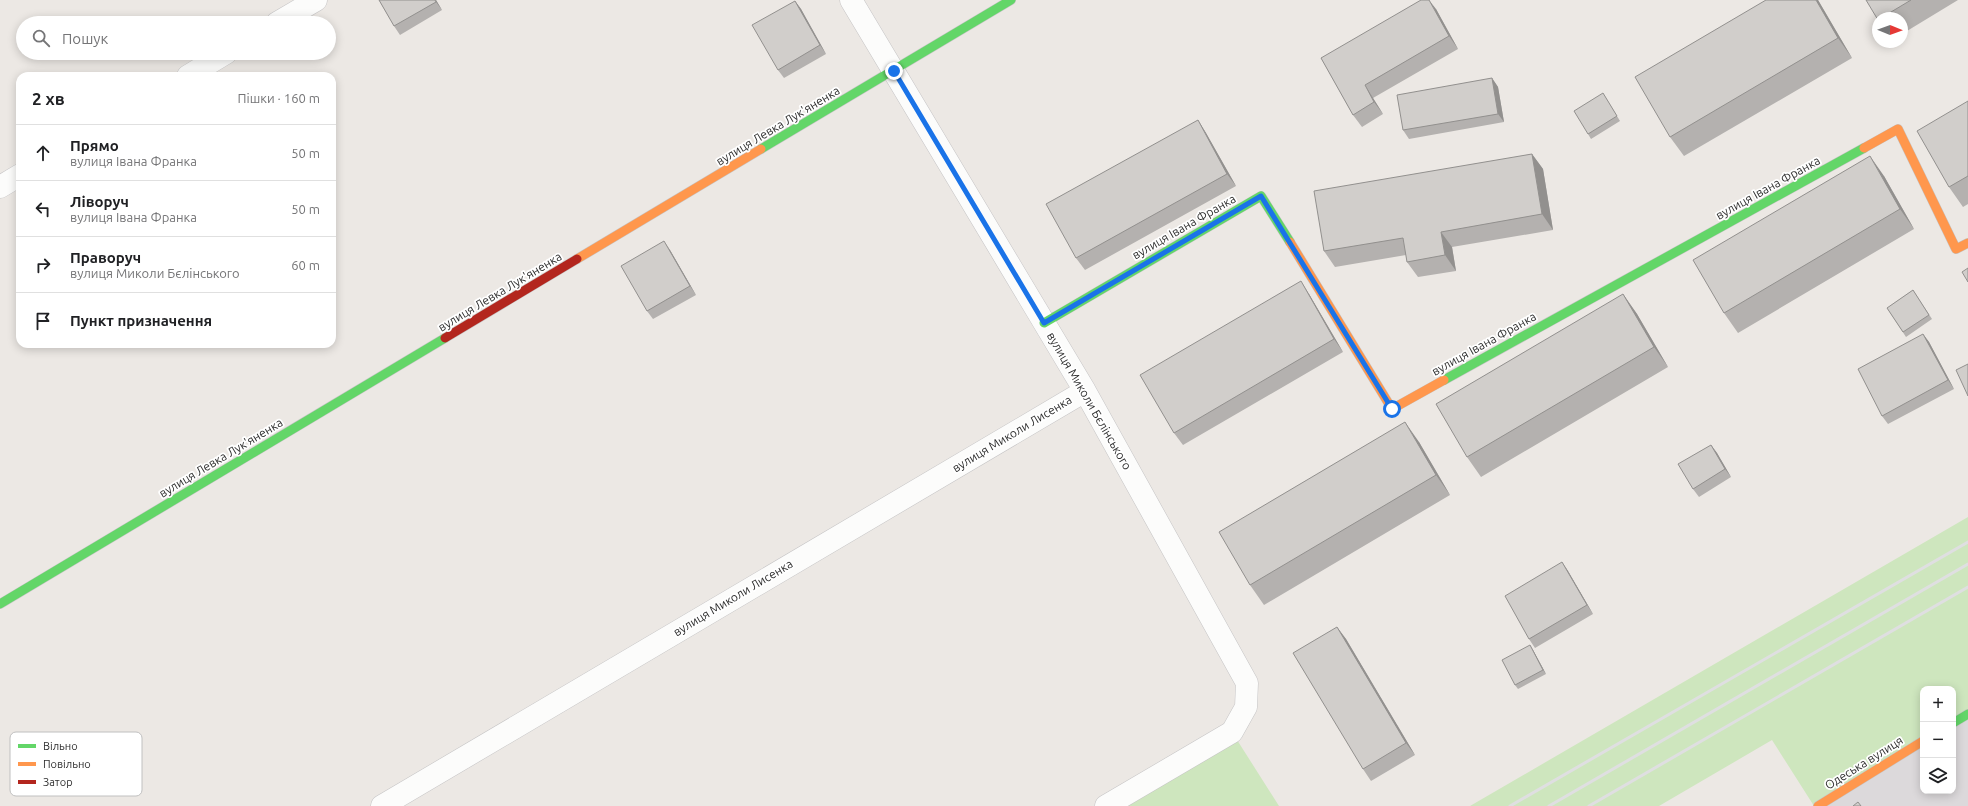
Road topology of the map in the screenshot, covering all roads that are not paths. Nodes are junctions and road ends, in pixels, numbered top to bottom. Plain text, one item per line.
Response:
1 (316, 0) edge
2 (851, 0) edge
3 (1011, 0) edge
4 (289, 16) edge
5 (214, 60) edge
6 (894, 71) junction
7 (195, 72) edge
8 (16, 178) edge
9 (0, 187) edge
10 (1968, 243) edge
11 (1044, 323) junction
12 (1085, 391) junction
13 (0, 604) edge
14 (1968, 714) edge
15 (1955, 722) edge
16 (1920, 743) edge
17 (382, 806) edge
18 (1106, 806) edge
19 (1818, 806) edge

1 - 4 street
2 - 6 street, вулиця Миколи Бєлінського
3 - 6 street, вулиця Левка Лук'яненка
5 - 7 street
6 - 11 street, вулиця Миколи Бєлінського
6 - 13 street, вулиця Левка Лук'яненка
8 - 9 street
10 - 11 street, вулиця Івана Франка
11 - 12 street, вулиця Миколи Бєлінського
12 - 17 street, вулиця Миколи Лисенка
12 - 18 street, вулиця Миколи Бєлінського
14 - 15 street
16 - 19 street, Одеська вулиця

